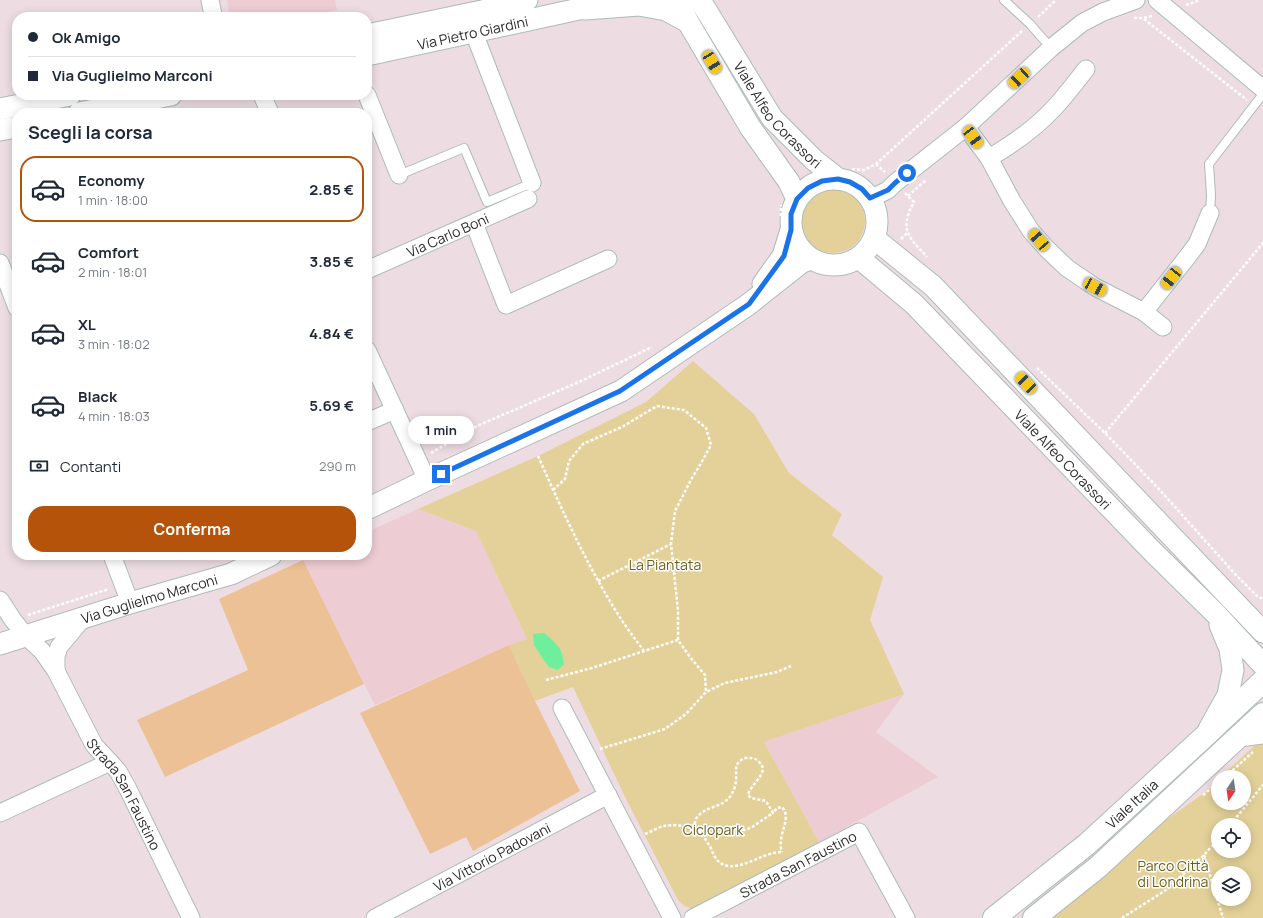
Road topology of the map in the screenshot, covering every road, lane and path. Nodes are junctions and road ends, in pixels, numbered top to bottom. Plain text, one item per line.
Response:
1 (527, 0) edge
2 (601, 0) edge
3 (678, 0) edge
4 (700, 0) edge
5 (1004, 0) edge
6 (1056, 0) edge
7 (1157, 0) edge
8 (1131, 2) edge
9 (579, 9) junction
10 (688, 22) junction
11 (1030, 24) junction
12 (474, 33) junction
13 (372, 34) edge
14 (1051, 48) junction
15 (372, 54) edge
16 (1086, 69) dead end
17 (1263, 89) edge
18 (1263, 94) edge
19 (45, 100) edge
20 (146, 100) edge
21 (369, 100) edge
22 (1254, 106) junction
23 (105, 108) edge
24 (0, 109) edge
25 (966, 127) junction
26 (12, 128) edge
27 (0, 130) edge
28 (989, 158) junction
29 (876, 164) junction
30 (843, 174) junction
31 (399, 175) joint
32 (532, 183) joint
33 (895, 183) junction
34 (793, 191) junction
35 (870, 198) junction
36 (528, 199) dead end
37 (1210, 213) joint
38 (474, 223) junction
39 (786, 226) junction
40 (875, 238) junction
41 (1263, 243) edge
42 (859, 258) junction
43 (608, 259) dead end
44 (811, 259) junction
45 (930, 261) dead end
46 (0, 263) edge
47 (372, 268) edge
48 (12, 295) edge
49 (749, 304) junction
50 (1144, 312) junction
51 (1163, 327) dead end
52 (656, 345) dead end
53 (372, 361) edge
54 (1032, 364) dead end
55 (395, 410) junction
56 (372, 420) edge
57 (1105, 434) junction
58 (538, 456) dead end
59 (418, 461) junction
60 (427, 480) junction
61 (553, 490) junction
62 (372, 507) edge
63 (671, 544) junction
64 (114, 560) edge
65 (260, 560) edge
66 (1212, 579) junction
67 (598, 581) junction
68 (1263, 599) edge
69 (0, 600) edge
70 (130, 603) junction
71 (1263, 610) edge
72 (1215, 614) junction
73 (84, 617) junction
74 (1263, 632) edge
75 (26, 636) junction
76 (678, 640) junction
77 (0, 644) edge
78 (644, 651) junction
79 (1263, 665) edge
80 (791, 666) dead end
81 (56, 671) junction
82 (546, 680) dead end
83 (1263, 682) edge
84 (706, 692) junction
85 (562, 708) dead end
86 (1263, 714) edge
87 (1205, 736) junction
88 (1239, 736) junction
89 (1260, 741) edge
90 (587, 755) junction
91 (110, 762) junction
92 (1232, 770) edge
93 (1263, 785) edge
94 (608, 795) junction
95 (0, 813) edge
96 (773, 813) junction
97 (1236, 818) edge
98 (694, 829) junction
99 (699, 830) junction
100 (631, 839) junction
101 (1211, 847) edge
102 (782, 852) junction
103 (1204, 855) junction
104 (795, 865) junction
105 (185, 916) edge
106 (375, 918) edge
107 (672, 918) edge
108 (693, 918) edge
109 (906, 918) edge
110 (994, 918) edge
111 (1034, 918) edge
112 (1122, 918) edge
113 (1223, 918) edge

1 - 13 street, Via Pietro Giardini
2 - 9 street, Via Pietro Giardini
3 - 10 street, Viale Alfeo Corassori
4 - 30 street, Viale Alfeo Corassori
5 - 11 lane
6 - 11 path
7 - 17 street
8 - 14 street
8 - 22 path
9 - 10 street, Via Pietro Giardini
9 - 12 street, Via Pietro Giardini
10 - 34 street, Viale Alfeo Corassori
11 - 14 lane
11 - 29 path
12 - 15 street, Via Pietro Giardini
12 - 32 street
14 - 25 street
16 - 28 street
18 - 22 lane
19 - 24 street
20 - 23 street
21 - 31 street
22 - 37 lane
25 - 28 street
25 - 33 street
26 - 27 street
28 - 50 street
29 - 30 path
29 - 33 path
30 - 34 street
30 - 35 street
31 - 32 lane
33 - 35 street
33 - 45 path
34 - 39 street
34 - 39 path
35 - 40 street
36 - 38 street, Via Carlo Boni
37 - 50 street
38 - 43 street
38 - 47 street, Via Carlo Boni
39 - 44 street
39 - 49 street
40 - 42 street
40 - 66 street, Viale Alfeo Corassori
41 - 57 path
42 - 44 street
42 - 72 street, Viale Alfeo Corassori
44 - 49 street
46 - 48 street
49 - 60 street
50 - 51 street
52 - 59 path
53 - 55 street
54 - 57 path
55 - 56 street
55 - 59 street
57 - 68 path
58 - 61 path
59 - 60 street
60 - 62 street
61 - 63 path
61 - 67 path
63 - 67 path
63 - 76 path
64 - 70 street
65 - 70 street, Via Guglielmo Marconi
66 - 71 street
66 - 74 street, Viale Alfeo Corassori
67 - 78 path
69 - 75 street, Strada San Faustino
70 - 73 street, Via Guglielmo Marconi
72 - 79 street, Viale Alfeo Corassori
72 - 87 street
73 - 75 street, Via Guglielmo Marconi
73 - 81 street
75 - 77 street, Via Guglielmo Marconi
75 - 81 street, Strada San Faustino
76 - 78 path
76 - 84 path
78 - 82 path
80 - 84 path
81 - 91 street, Strada San Faustino
83 - 87 main road, Viale Italia
84 - 90 path
85 - 90 street
86 - 88 main road, Viale Italia
87 - 110 main road, Viale Italia
88 - 89 street
88 - 111 main road, Viale Italia
89 - 92 path
90 - 94 street
91 - 95 street
91 - 105 street, Strada San Faustino
93 - 97 path
94 - 100 street
94 - 106 street, Via Vittorio Padovani
96 - 98 path
96 - 99 path
96 - 102 path
98 - 99 path
98 - 100 path
99 - 102 path
100 - 107 street
101 - 103 path
102 - 104 path
103 - 112 path
103 - 113 path
104 - 108 street, Strada San Faustino
104 - 109 street, Strada San Faustino

